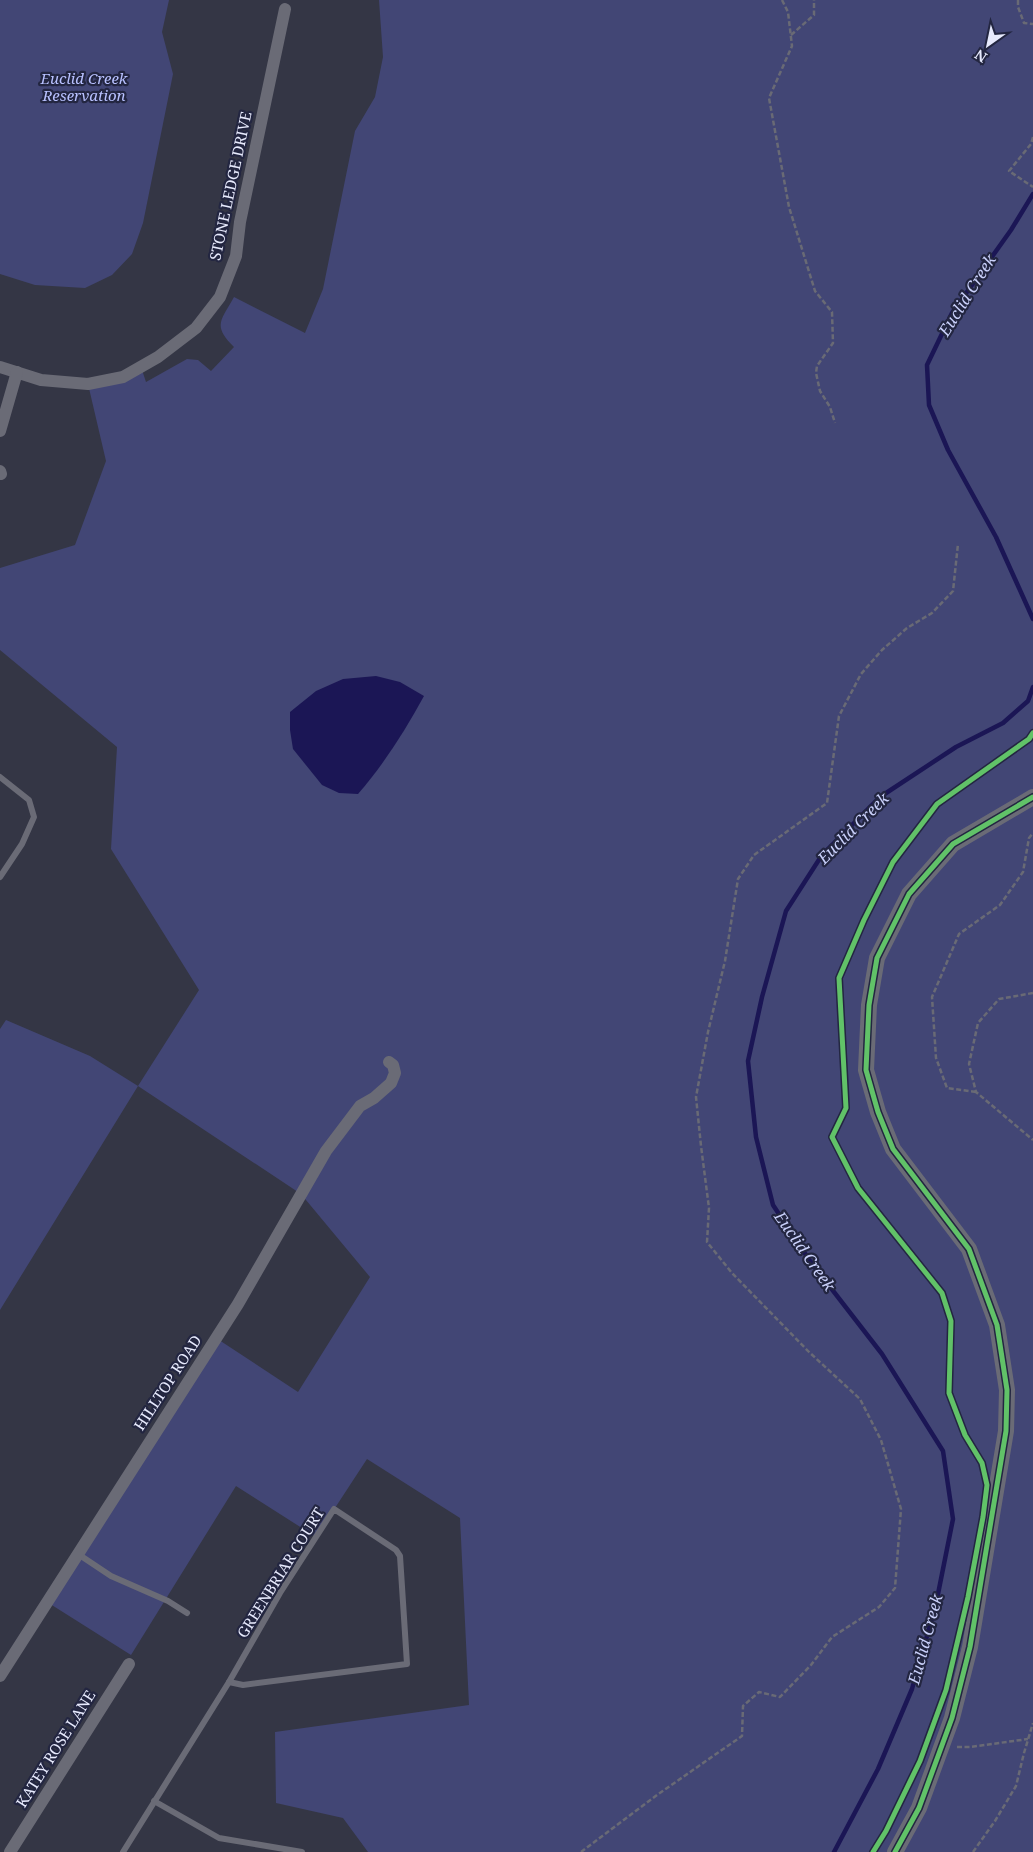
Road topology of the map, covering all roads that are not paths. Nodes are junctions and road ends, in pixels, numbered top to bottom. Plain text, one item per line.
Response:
1 (285, 9) dead end
2 (0, 367) edge
3 (17, 372) junction
4 (0, 432) edge
5 (0, 777) edge
6 (1033, 797) edge
7 (0, 877) edge
8 (390, 1062) dead end
9 (78, 1554) junction
10 (188, 1613) dead end
11 (129, 1664) dead end
12 (0, 1676) edge
13 (229, 1682) junction
14 (154, 1801) junction
15 (10, 1852) edge
16 (123, 1852) edge
17 (302, 1852) edge
18 (895, 1852) edge

1 - 3 street, STONE LEDGE DRIVE
2 - 3 street, STONE LEDGE DRIVE
3 - 4 street
5 - 7 lane
6 - 18 street
8 - 9 street, HILLTOP ROAD
9 - 10 lane
9 - 12 street, HILLTOP ROAD
11 - 15 street, KATEY ROSE LANE
13 - 13 lane, GREENBRIAR COURT
13 - 14 lane, GREENBRIAR COURT
14 - 16 lane, GREENBRIAR COURT
14 - 17 lane

